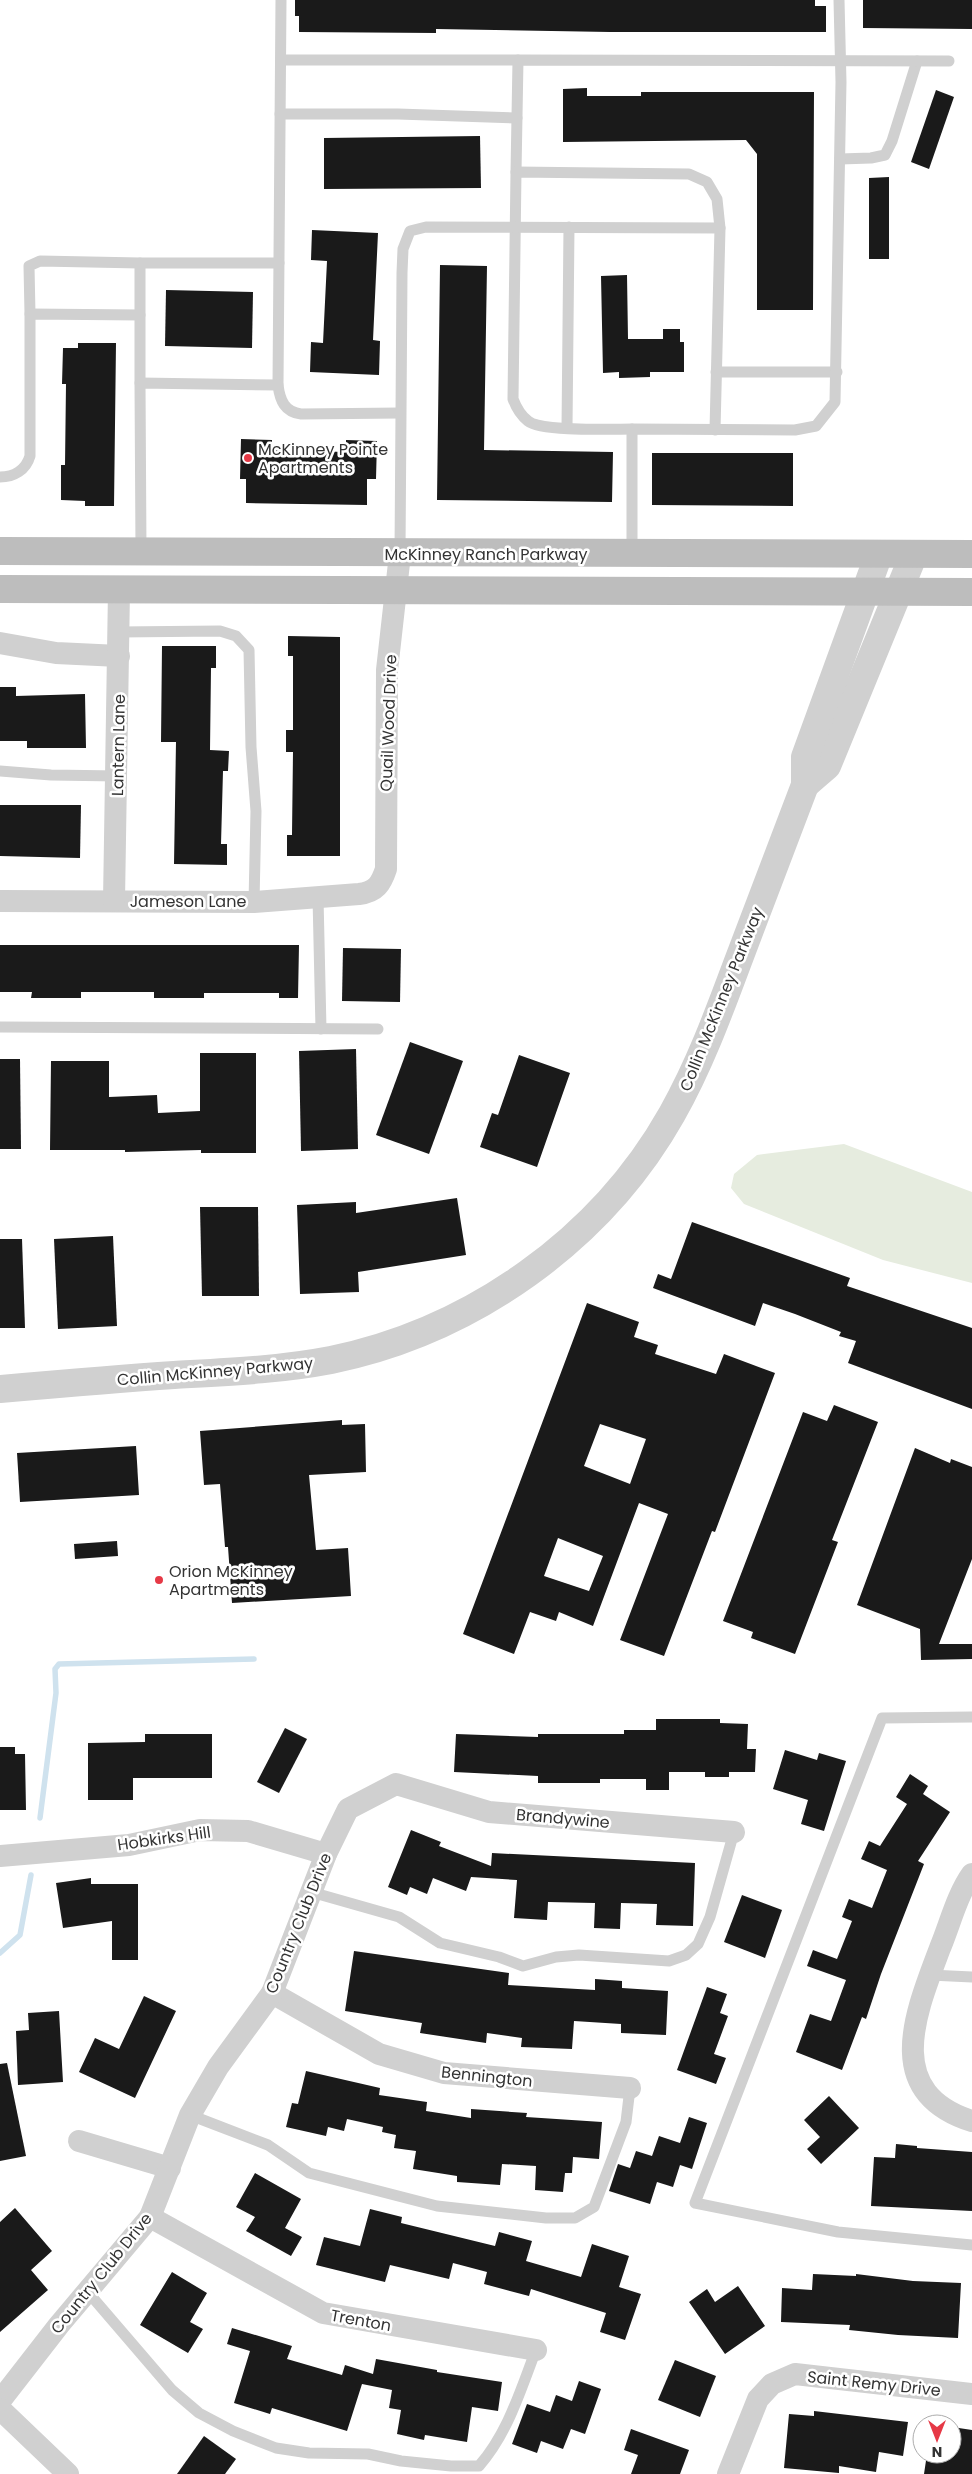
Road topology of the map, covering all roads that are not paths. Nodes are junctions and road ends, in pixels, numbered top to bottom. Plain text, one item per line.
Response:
1 (281, 0) edge
2 (839, 0) edge
3 (281, 60) junction
4 (518, 60) junction
5 (916, 61) junction
6 (949, 61) dead end
7 (840, 62) junction
8 (280, 114) junction
9 (517, 118) junction
10 (840, 159) junction
11 (516, 172) junction
12 (515, 227) junction
13 (569, 227) junction
14 (720, 228) junction
15 (140, 262) junction
16 (279, 263) junction
17 (30, 314) junction
18 (140, 315) junction
19 (716, 372) junction
20 (837, 372) junction
21 (140, 383) junction
22 (278, 385) junction
23 (400, 412) junction
24 (567, 428) junction
25 (632, 429) junction
26 (715, 430) junction
27 (0, 478) edge
28 (0, 551) edge
29 (141, 551) junction
30 (400, 554) junction
31 (632, 554) junction
32 (879, 554) junction
33 (914, 554) junction
34 (972, 554) edge
35 (0, 589) edge
36 (397, 589) junction
37 (120, 590) junction
38 (865, 591) junction
39 (899, 592) junction
40 (972, 592) edge
41 (119, 632) junction
42 (0, 643) edge
43 (119, 656) junction
44 (0, 771) edge
45 (118, 776) junction
46 (805, 785) junction
47 (375, 890) joint
48 (318, 898) junction
49 (0, 901) edge
50 (114, 901) junction
51 (254, 902) junction
52 (0, 1027) edge
53 (321, 1029) junction
54 (378, 1029) dead end
55 (0, 1389) edge
56 (972, 1718) edge
57 (396, 1784) joint
58 (734, 1832) joint
59 (326, 1854) junction
60 (0, 1856) edge
61 (972, 1874) edge
62 (311, 1892) junction
63 (930, 1974) junction
64 (972, 1977) edge
65 (272, 1993) junction
66 (630, 2088) joint
67 (190, 2116) junction
68 (972, 2120) edge
69 (78, 2141) dead end
70 (170, 2168) junction
71 (150, 2217) junction
72 (972, 2245) edge
73 (87, 2291) junction
74 (536, 2350) joint
75 (972, 2394) edge
76 (0, 2401) edge
77 (0, 2409) edge
78 (68, 2474) edge
79 (728, 2474) edge

1 - 3 lane
2 - 7 lane
3 - 4 lane
3 - 8 lane
4 - 7 lane
4 - 9 lane
5 - 6 lane
5 - 7 lane
5 - 10 lane
7 - 10 lane
8 - 9 lane
8 - 16 lane
9 - 11 lane
10 - 20 lane
11 - 12 lane
11 - 14 lane
12 - 13 lane
12 - 23 lane
12 - 24 lane
13 - 14 lane
13 - 24 lane
14 - 19 lane
15 - 16 lane
15 - 17 lane
15 - 18 lane
16 - 22 lane
17 - 18 lane
17 - 27 lane
18 - 21 lane
19 - 20 lane
19 - 26 lane
20 - 26 lane
21 - 22 lane
21 - 29 lane
22 - 23 lane
23 - 30 lane
24 - 25 lane
25 - 26 lane
25 - 31 lane
28 - 29 main road, McKinney Ranch Parkway
29 - 30 main road, McKinney Ranch Parkway
30 - 31 main road, McKinney Ranch Parkway
30 - 36 street, Quail Wood Drive
31 - 32 main road, McKinney Ranch Parkway
32 - 33 main road, McKinney Ranch Parkway
32 - 38 street, Collin McKinney Parkway
33 - 34 main road, McKinney Ranch Parkway
33 - 39 street, Collin McKinney Parkway
35 - 37 main road
36 - 37 main road
36 - 38 main road
36 - 47 street, Quail Wood Drive
37 - 41 street, Lantern Lane
38 - 39 main road
38 - 46 street, Collin McKinney Parkway
39 - 40 main road
39 - 46 street, Collin McKinney Parkway
41 - 43 street, Lantern Lane
41 - 51 lane
42 - 43 street
43 - 45 street, Lantern Lane
44 - 45 lane
45 - 50 street, Lantern Lane
46 - 55 street, Collin McKinney Parkway
47 - 48 street, Jameson Lane
48 - 51 street, Jameson Lane
48 - 53 lane
49 - 50 street, Jameson Lane
50 - 51 street, Jameson Lane
52 - 53 lane
53 - 54 lane
56 - 72 lane
57 - 58 street, Brandywine
57 - 59 street, Country Club Drive
58 - 62 lane
59 - 60 street, Hobkirks Hill
59 - 62 street, Country Club Drive
61 - 63 street
62 - 65 street, Country Club Drive
63 - 64 lane
63 - 68 street
65 - 66 street, Bennington
65 - 67 street, Country Club Drive
66 - 67 lane
67 - 70 street, Country Club Drive
69 - 70 street
70 - 71 street, Country Club Drive
71 - 73 street, Country Club Drive
71 - 74 street, Trenton
73 - 74 lane
73 - 76 street, Country Club Drive
75 - 79 street, Saint Remy Drive
77 - 78 street

